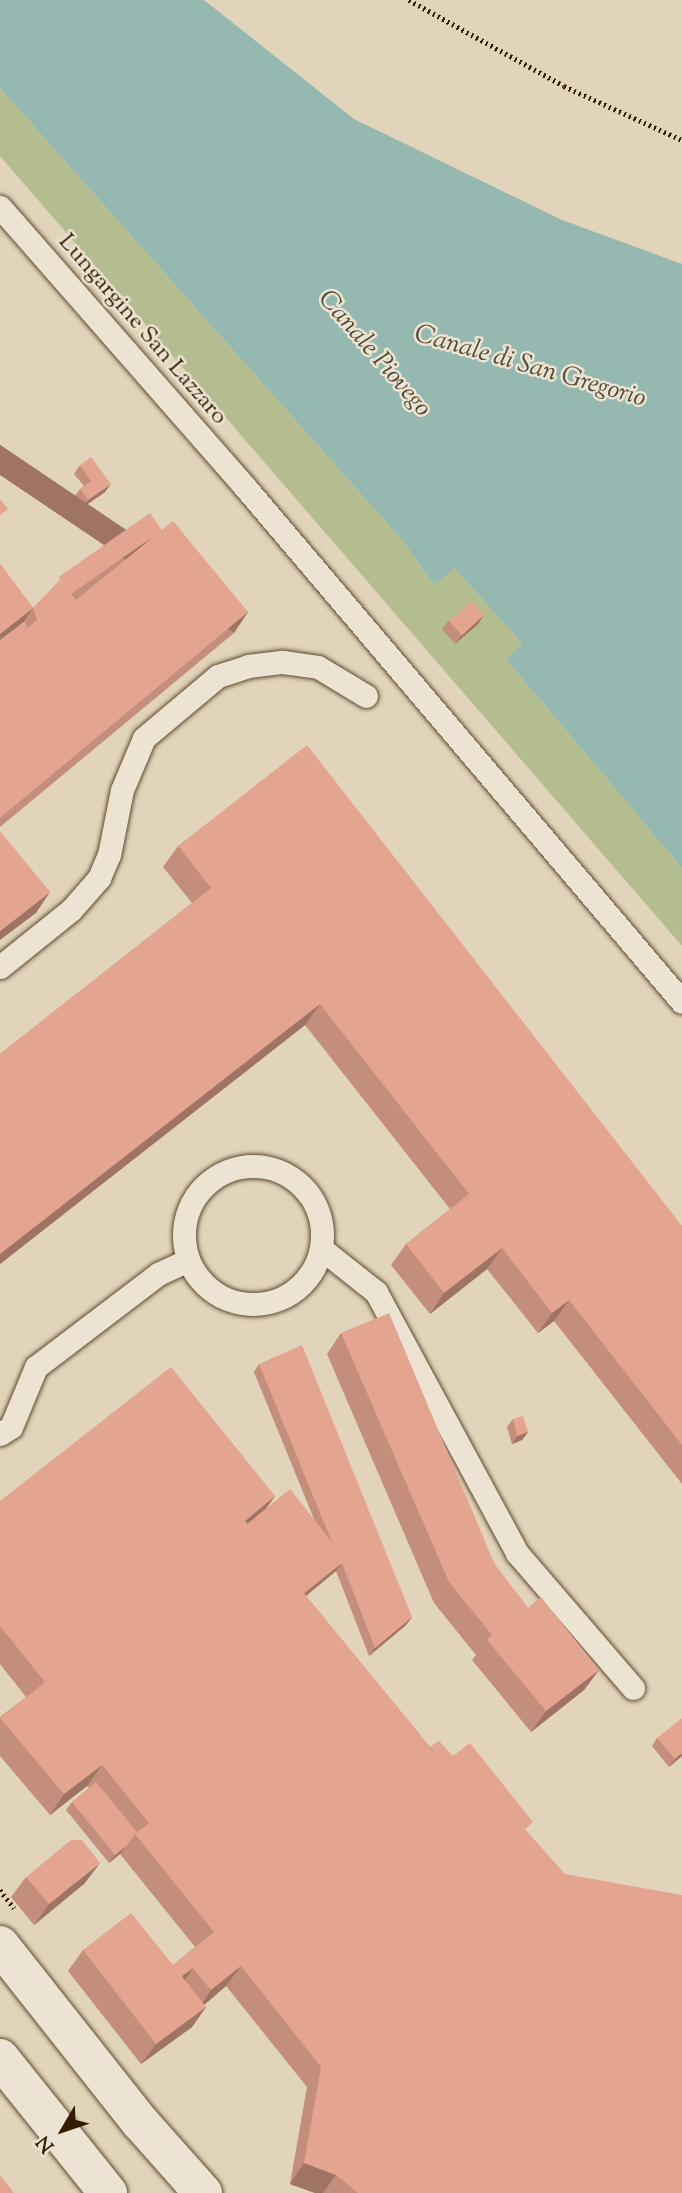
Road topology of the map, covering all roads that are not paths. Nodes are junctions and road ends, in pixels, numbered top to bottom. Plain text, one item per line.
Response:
1 (0, 207) edge
2 (366, 696) dead end
3 (0, 967) edge
4 (682, 1002) edge
5 (323, 1250) junction
6 (188, 1260) junction
7 (0, 1434) edge
8 (633, 1688) dead end
9 (0, 1945) edge
10 (0, 2058) edge
11 (108, 2193) edge
12 (203, 2193) edge

1 - 4 lane, Lungargine San Lazzaro
2 - 3 lane
5 - 6 lane
5 - 6 lane
5 - 8 lane
6 - 7 lane
9 - 12 street
10 - 11 street

